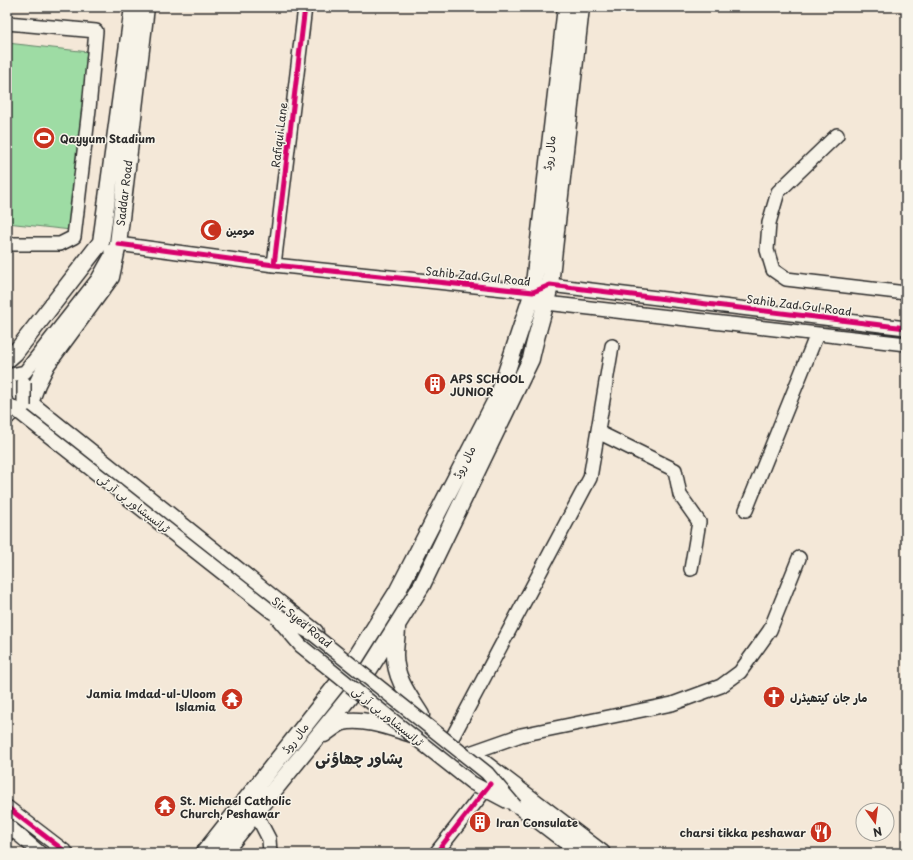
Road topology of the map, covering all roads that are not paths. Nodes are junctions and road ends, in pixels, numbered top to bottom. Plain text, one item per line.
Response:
1 (133, 7) edge
2 (146, 7) edge
3 (305, 7) edge
4 (566, 7) edge
5 (581, 7) edge
6 (7, 23) edge
7 (123, 135) junction
8 (836, 136) dead end
9 (7, 244) edge
10 (118, 244) junction
11 (274, 265) junction
12 (550, 285) junction
13 (533, 292) junction
14 (906, 293) edge
15 (546, 303) junction
16 (906, 328) edge
17 (817, 334) junction
18 (906, 344) edge
19 (612, 346) dead end
20 (7, 360) edge
21 (7, 376) edge
22 (24, 378) junction
23 (7, 385) edge
24 (30, 403) junction
25 (8, 409) edge
26 (34, 423) junction
27 (598, 432) junction
28 (746, 510) dead end
29 (155, 513) junction
30 (799, 558) dead end
31 (691, 569) dead end
32 (398, 623) junction
33 (349, 668) junction
34 (363, 678) junction
35 (421, 715) junction
36 (452, 738) junction
37 (312, 742) junction
38 (436, 742) junction
39 (470, 753) junction
40 (490, 784) junction
41 (7, 808) edge
42 (255, 812) junction
43 (7, 825) edge
44 (40, 853) edge
45 (67, 853) edge
46 (204, 853) edge
47 (223, 853) edge
48 (270, 853) edge
49 (436, 853) edge
50 (575, 853) edge
51 (581, 853) edge
52 (602, 853) edge

1 - 7 main road, Saddar Road
2 - 7 main road, Saddar Road
3 - 11 street, Rafiqui Lane
4 - 13 main road, مال روڈ
5 - 12 main road, مال روڈ
6 - 9 street
7 - 10 main road, Saddar Road
7 - 20 main road, Saddar Road
7 - 22 street
8 - 14 street
10 - 11 street, Sahib Zad Gul Road
10 - 24 main road, Saddar Road
11 - 13 street, Sahib Zad Gul Road
12 - 13 street, Sahib Zad Gul Road
12 - 15 main road, مال روڈ
12 - 16 street, Sahib Zad Gul Road
13 - 15 street, Sahib Zad Gul Road
13 - 33 main road, مال روڈ
15 - 17 street
15 - 32 main road, مال روڈ
17 - 18 street
17 - 28 street
19 - 27 street
21 - 22 street
22 - 26 street, ٹرانسپشاور بی آر ٹی, bridge
23 - 24 main road, Sir Syed Road
24 - 29 main road, Sir Syed Road
25 - 26 street, ٹرانسپشاور بی آر ٹی, bridge
25 - 29 main road, Sir Syed Road
26 - 50 street, ٹرانسپشاور بی آر ٹی, bridge
27 - 31 street
27 - 36 street
29 - 33 main road, Sir Syed Road
30 - 39 street
32 - 34 main road, مال روڈ
32 - 35 main road
33 - 34 main road, Sir Syed Road
33 - 46 main road, مال روڈ
34 - 35 main road, Sir Syed Road
34 - 37 main road, مال روڈ
34 - 38 main road, Sir Syed Road
35 - 36 main road, Sir Syed Road
36 - 39 main road, Sir Syed Road
37 - 38 main road
37 - 42 main road, مال روڈ
38 - 40 main road, Sir Syed Road
39 - 52 main road, Sir Syed Road
40 - 49 street
40 - 51 main road, Sir Syed Road
41 - 45 street
42 - 47 main road, مال روڈ
42 - 48 street
43 - 44 street

